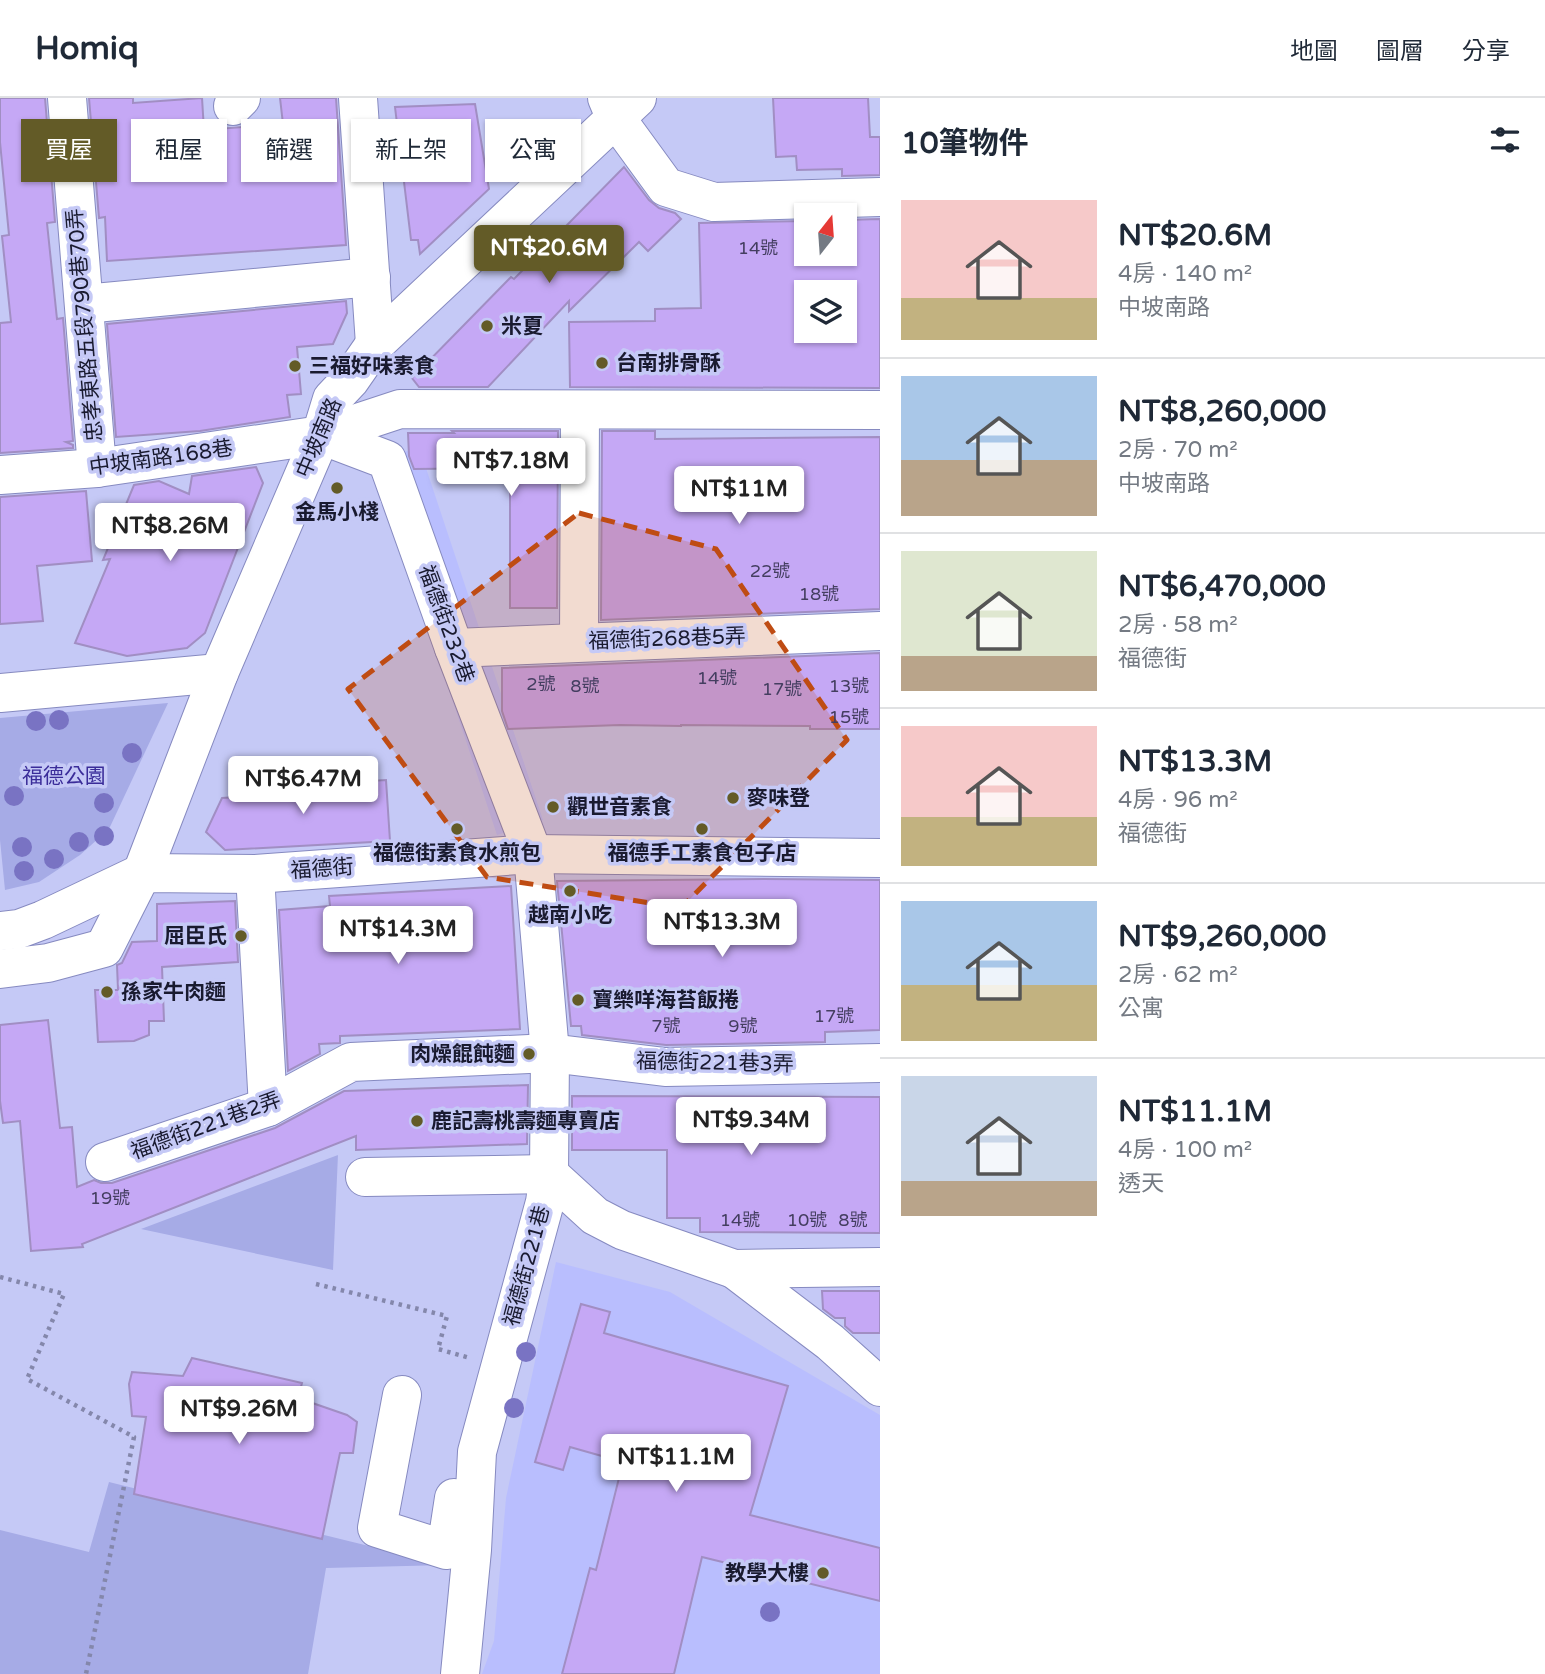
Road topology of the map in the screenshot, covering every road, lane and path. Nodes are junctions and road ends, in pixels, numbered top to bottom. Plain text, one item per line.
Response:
1 (67, 98) edge
2 (358, 98) edge
3 (620, 104) edge
4 (880, 197) edge
5 (371, 277) junction
6 (84, 304) junction
7 (375, 344) junction
8 (880, 410) edge
9 (580, 411) junction
10 (321, 435) junction
11 (97, 468) junction
12 (0, 475) edge
13 (880, 631) edge
14 (579, 642) junction
15 (454, 648) junction
16 (219, 673) junction
17 (0, 693) edge
18 (533, 854) junction
19 (880, 858) edge
20 (142, 873) junction
21 (254, 874) junction
22 (0, 931) edge
23 (0, 969) edge
24 (550, 1053) junction
25 (880, 1063) edge
26 (268, 1107) junction
27 (105, 1162) dead end
28 (549, 1174) junction
29 (365, 1177) dead end
30 (880, 1267) edge
31 (734, 1269) junction
32 (0, 1278) edge
33 (316, 1284) dead end
34 (501, 1366) junction
35 (880, 1387) edge
36 (402, 1395) dead end
37 (477, 1452) junction
38 (86, 1674) edge
39 (460, 1674) edge

1 - 6 street, 忠孝東路五段790巷70弄
2 - 5 street
3 - 4 street
3 - 7 street, 中坡南路
5 - 6 street
5 - 7 street
6 - 11 street, 忠孝東路五段790巷70弄
7 - 10 street, 中坡南路
8 - 9 street, 中坡南路168巷
9 - 10 street, 中坡南路168巷
9 - 14 street
10 - 11 street, 中坡南路168巷
10 - 15 street, 福德街232巷
10 - 16 street, 中坡南路
11 - 12 street, 中坡南路168巷
13 - 14 street, 福德街268巷5弄
14 - 15 street, 福德街268巷5弄
15 - 18 street, 福德街232巷
16 - 17 street
16 - 20 street, 中坡南路
18 - 19 street, 福德街
18 - 21 street, 福德街
18 - 24 street, 福德街221巷
20 - 21 street, 福德街
20 - 22 street, 福德街
20 - 23 street
21 - 26 street
24 - 25 street, 福德街221巷3弄
24 - 26 street, 福德街221巷2弄
24 - 28 street, 福德街221巷
26 - 27 street, 福德街221巷2弄
28 - 29 street
28 - 31 street
28 - 34 street, 福德街221巷
30 - 31 street
31 - 35 street
32 - 38 path
33 - 34 path
34 - 37 street, 福德街221巷
36 - 37 street
37 - 39 street, 福德街221巷

